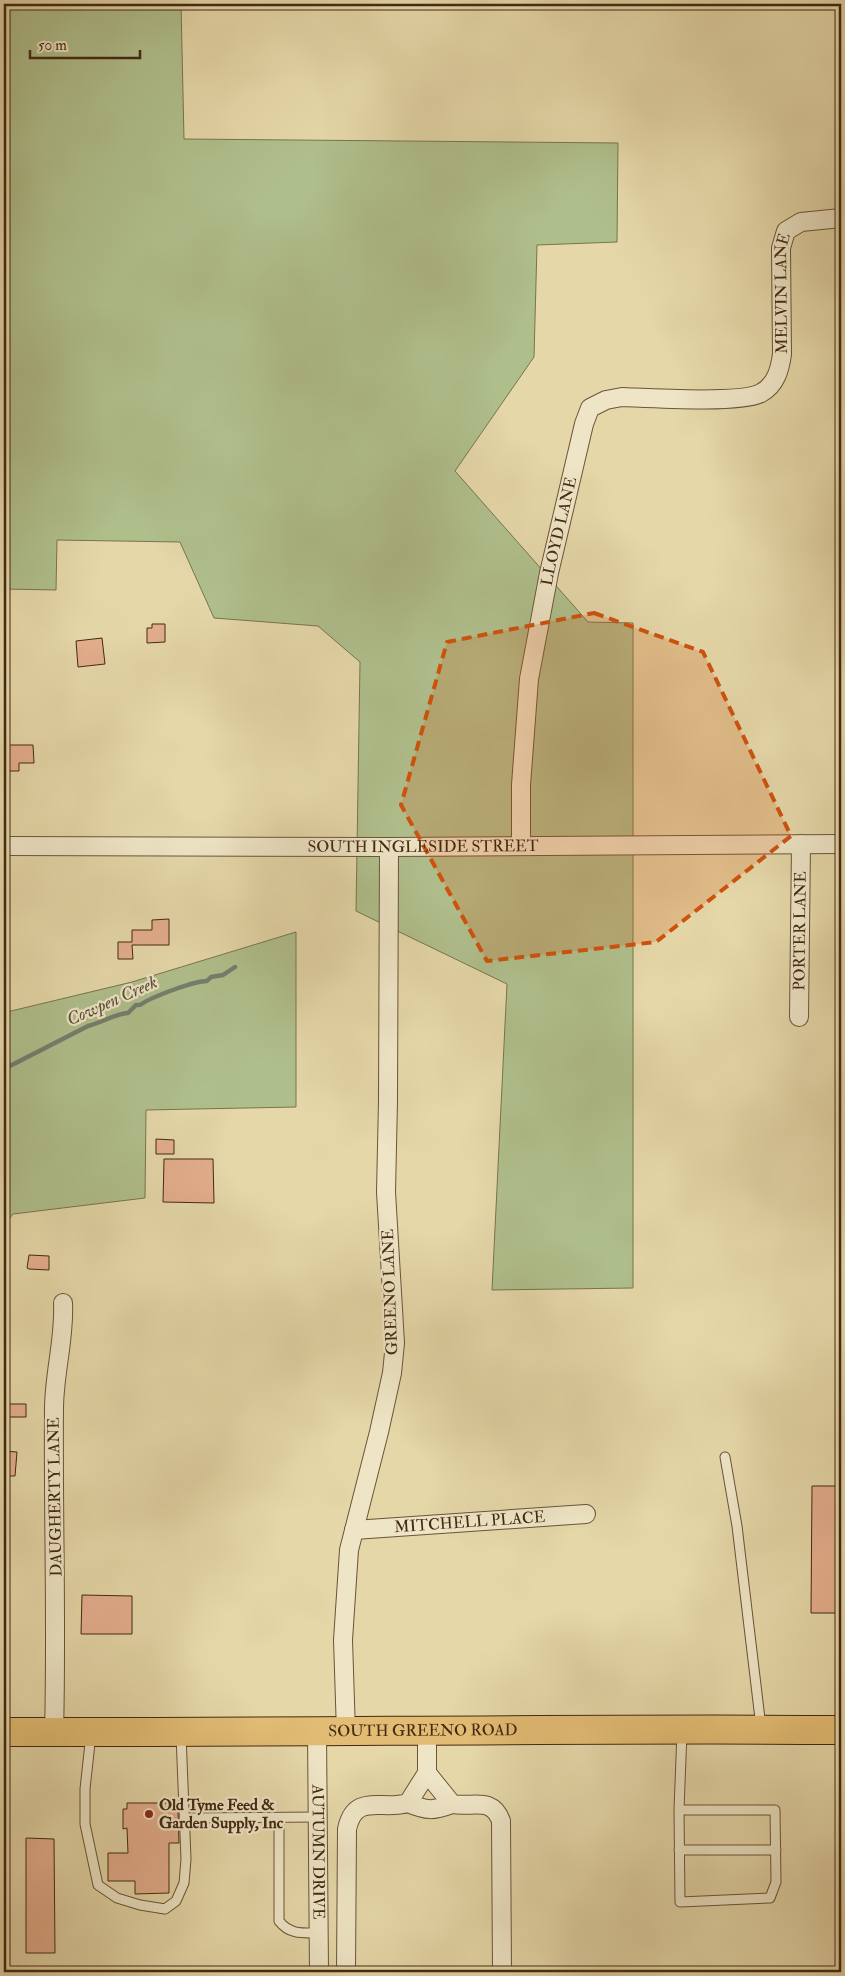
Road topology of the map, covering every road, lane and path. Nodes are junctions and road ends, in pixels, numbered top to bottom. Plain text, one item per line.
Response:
1 (841, 218) edge
2 (774, 383) joint
3 (801, 844) junction
4 (841, 844) edge
5 (4, 846) edge
6 (521, 846) junction
7 (389, 847) junction
8 (799, 1017) dead end
9 (63, 1303) dead end
10 (725, 1457) dead end
11 (586, 1514) dead end
12 (354, 1530) junction
13 (682, 1729) junction
14 (761, 1730) junction
15 (841, 1730) edge
16 (427, 1731) junction
17 (4, 1732) edge
18 (54, 1732) junction
19 (91, 1732) junction
20 (181, 1732) junction
21 (318, 1732) junction
22 (346, 1732) junction
23 (427, 1772) junction
24 (4, 1793) edge
25 (408, 1804) junction
26 (452, 1804) junction
27 (679, 1810) junction
28 (319, 1817) junction
29 (184, 1818) junction
30 (279, 1818) junction
31 (680, 1850) junction
32 (776, 1850) junction
33 (320, 1932) junction
34 (4, 1944) edge
35 (320, 1972) edge
36 (346, 1972) edge
37 (502, 1972) edge

1 - 2 street, MELVIN LANE
2 - 6 street, LLOYD LANE
3 - 4 street, SOUTH INGLESIDE STREET
3 - 6 street, SOUTH INGLESIDE STREET
3 - 8 street, PORTER LANE
5 - 7 street, SOUTH INGLESIDE STREET
6 - 7 street, SOUTH INGLESIDE STREET
7 - 12 street, GREENO LANE
9 - 18 street, DAUGHERTY LANE
10 - 14 lane
11 - 12 street, MITCHELL PLACE
12 - 22 street, GREENO LANE
13 - 14 main road, SOUTH GREENO ROAD
13 - 16 main road, SOUTH GREENO ROAD
13 - 27 lane
14 - 15 main road, SOUTH GREENO ROAD
16 - 22 main road, SOUTH GREENO ROAD
16 - 23 street
17 - 18 main road, SOUTH GREENO ROAD
18 - 19 main road, SOUTH GREENO ROAD
19 - 20 main road, SOUTH GREENO ROAD
19 - 29 lane
20 - 21 main road, SOUTH GREENO ROAD
20 - 29 lane
21 - 22 main road, SOUTH GREENO ROAD
21 - 28 street, AUTUMN DRIVE
23 - 25 street
23 - 26 street
24 - 34 lane
25 - 26 street
25 - 36 street
26 - 37 street
27 - 31 lane
27 - 32 lane
28 - 30 lane
28 - 33 street, AUTUMN DRIVE
29 - 30 lane
30 - 33 lane
31 - 32 lane
31 - 32 lane
33 - 35 street, AUTUMN DRIVE

